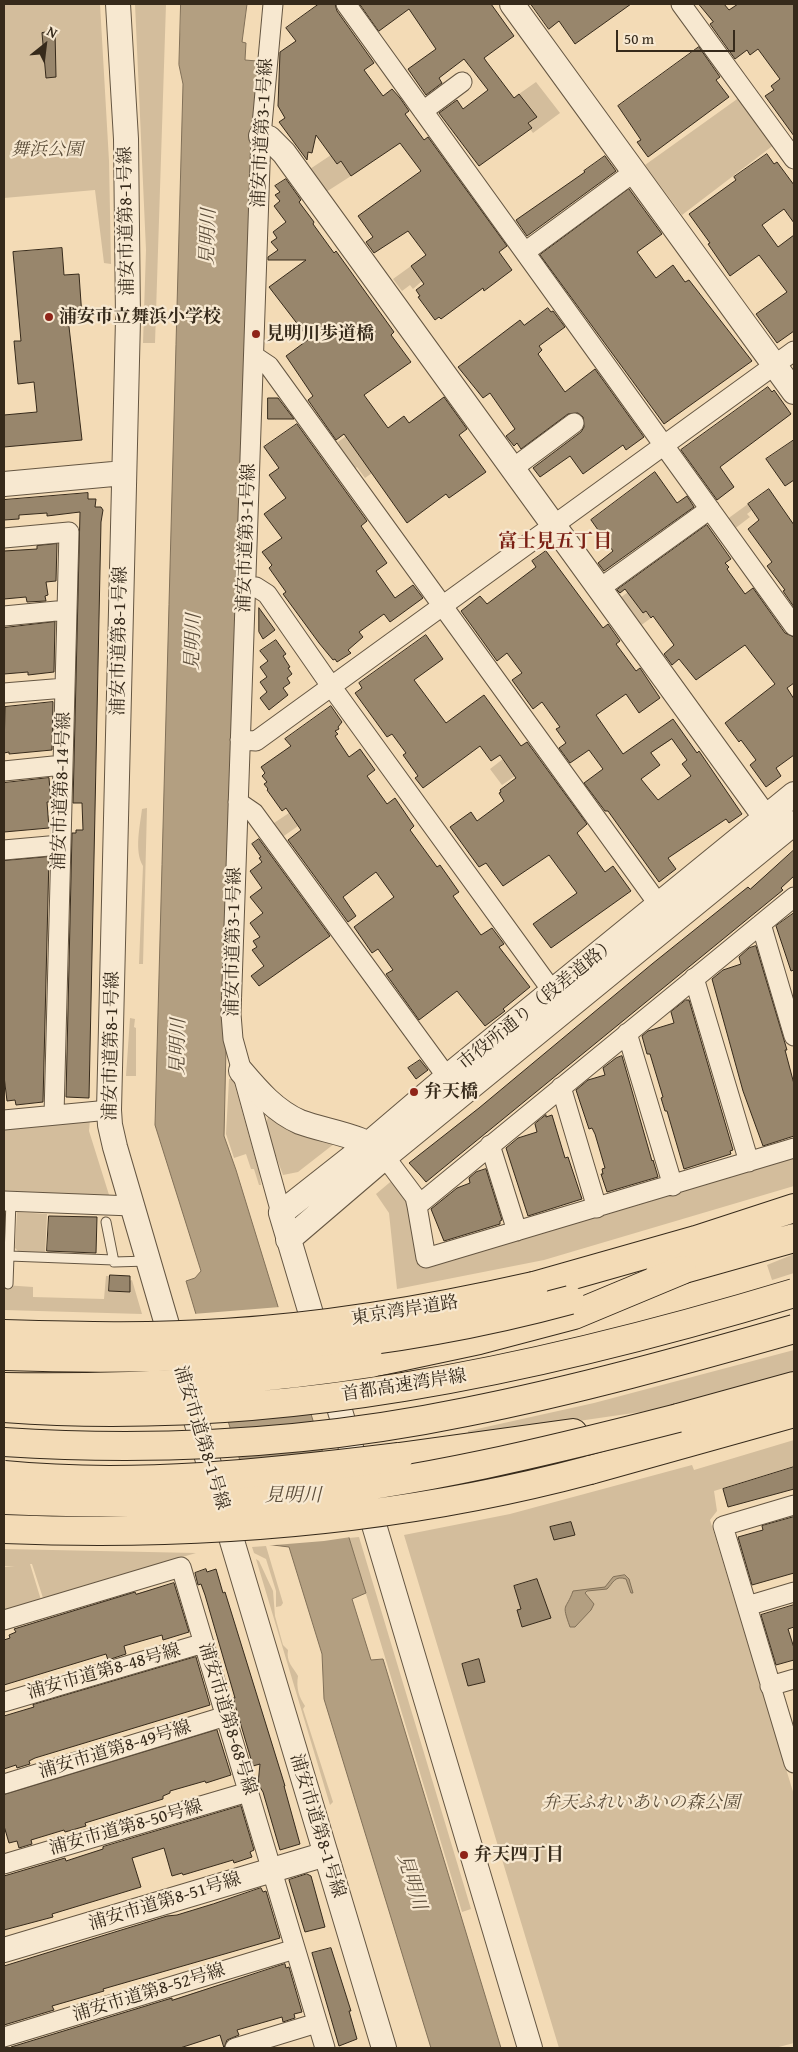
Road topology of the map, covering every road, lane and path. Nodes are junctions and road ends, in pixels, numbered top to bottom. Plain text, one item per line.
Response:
1 (118, 4) edge
2 (273, 4) edge
3 (346, 4) edge
4 (512, 4) edge
5 (681, 4) edge
6 (462, 83) dead end
7 (423, 111) junction
8 (261, 136) junction
9 (794, 159) edge
10 (634, 172) junction
11 (525, 252) junction
12 (794, 351) edge
13 (254, 356) junction
14 (775, 365) junction
15 (794, 392) edge
16 (574, 423) dead end
17 (665, 446) junction
18 (512, 469) junction
19 (124, 473) junction
20 (4, 484) edge
21 (710, 509) junction
22 (554, 526) junction
23 (4, 538) edge
24 (245, 586) junction
25 (599, 589) junction
26 (442, 606) junction
27 (67, 610) junction
28 (4, 616) edge
29 (794, 626) edge
30 (330, 686) junction
31 (64, 688) junction
32 (4, 694) edge
33 (240, 740) junction
34 (63, 766) junction
35 (4, 771) edge
36 (794, 794) edge
37 (238, 802) junction
38 (765, 817) junction
39 (794, 823) edge
40 (60, 845) junction
41 (4, 850) edge
42 (794, 897) edge
43 (659, 905) junction
44 (761, 924) junction
45 (694, 978) junction
46 (553, 992) junction
47 (627, 1034) junction
48 (794, 1036) edge
49 (241, 1071) junction
50 (447, 1077) junction
51 (561, 1087) junction
52 (109, 1110) junction
53 (54, 1115) junction
54 (4, 1120) edge
55 (490, 1145) junction
56 (794, 1148) edge
57 (376, 1152) junction
58 (749, 1162) junction
59 (673, 1186) junction
60 (7, 1201) edge
61 (132, 1206) junction
62 (417, 1206) junction
63 (597, 1208) junction
64 (794, 1208) edge
65 (281, 1213) junction
66 (106, 1222) dead end
67 (517, 1231) junction
68 (794, 1238) edge
69 (288, 1240) junction
70 (9, 1256) junction
71 (114, 1260) junction
72 (148, 1261) junction
73 (8, 1284) dead end
74 (794, 1293) edge
75 (572, 1307) junction
76 (794, 1329) edge
77 (4, 1334) edge
78 (4, 1356) edge
79 (4, 1386) edge
80 (794, 1386) edge
81 (4, 1408) edge
82 (794, 1413) edge
83 (678, 1418) junction
84 (4, 1442) edge
85 (4, 1475) edge
86 (4, 1500) edge
87 (794, 1505) edge
88 (4, 1529) edge
89 (794, 1592) edge
90 (747, 1606) junction
91 (4, 1620) edge
92 (204, 1643) junction
93 (794, 1679) edge
94 (770, 1686) junction
95 (4, 1702) edge
96 (226, 1716) junction
97 (794, 1762) edge
98 (4, 1784) edge
99 (248, 1792) junction
100 (326, 1854) junction
101 (4, 1864) edge
102 (272, 1871) junction
103 (295, 1948) junction
104 (4, 1950) edge
105 (318, 2024) junction
106 (4, 2037) edge
107 (235, 2048) edge
108 (325, 2048) edge
109 (384, 2048) edge
110 (530, 2048) edge

1 - 19 street, 浦安市道第8-1号線
2 - 8 street, 浦安市道第3-1号線
3 - 7 street
4 - 10 street
5 - 9 street
6 - 7 street
7 - 11 street
8 - 13 street, 浦安市道第3-1号線
8 - 18 street
10 - 11 street
10 - 14 street
11 - 17 street
12 - 14 street
13 - 24 street, 浦安市道第3-1号線
13 - 26 street
14 - 15 street
14 - 17 street
16 - 18 street
17 - 21 street
17 - 22 street
18 - 22 street
19 - 20 street
19 - 52 street, 浦安市道第8-1号線
21 - 25 street
21 - 29 street
22 - 25 street
22 - 26 street
23 - 27 street, 浦安市道第8-14号線
24 - 30 street
24 - 33 street, 浦安市道第3-1号線
25 - 38 street
26 - 30 street
26 - 43 street
27 - 28 street
27 - 31 street, 浦安市道第8-14号線
30 - 33 street
30 - 46 street
31 - 32 street
31 - 34 street, 浦安市道第8-14号線
33 - 37 street, 浦安市道第3-1号線
34 - 35 street
34 - 40 street, 浦安市道第8-14号線
36 - 38 street, 市役所通り（段差道路）
37 - 49 street, 浦安市道第3-1号線
37 - 50 street
38 - 43 street, 市役所通り（段差道路）
39 - 57 street, 市役所通り（段差道路）
40 - 41 street
40 - 53 street, 浦安市道第8-14号線
42 - 44 street
43 - 46 street, 市役所通り（段差道路）
44 - 45 street
44 - 48 street
45 - 47 street
45 - 58 street
46 - 50 street, 市役所通り（段差道路）
47 - 51 street
47 - 59 street
49 - 57 street
49 - 65 street, 浦安市道第3-1号線
50 - 57 street, 市役所通り（段差道路）
51 - 55 street
51 - 63 street
52 - 53 street
52 - 61 street, 浦安市道第8-1号線
53 - 54 street
55 - 62 street
55 - 67 street
56 - 58 street
57 - 62 street
57 - 65 street, 市役所通り（段差道路）
57 - 69 street, 市役所通り（段差道路）
58 - 59 street
59 - 63 street
60 - 61 street
60 - 70 lane
61 - 72 street, 浦安市道第8-1号線
62 - 67 street
63 - 67 street
64 - 77 highway, 東京湾岸道路, bridge
65 - 69 street
66 - 71 lane
68 - 75 highway, 東京湾岸道路
69 - 110 street
70 - 71 lane
70 - 73 lane
71 - 72 lane
72 - 100 street, 浦安市道第8-1号線
74 - 81 highway, 首都高速湾岸線, bridge
75 - 78 highway, 東京湾岸道路, bridge
75 - 79 highway, bridge
76 - 84 highway, 首都高速湾岸線, bridge
80 - 83 highway
82 - 88 highway, bridge
83 - 85 highway, bridge
83 - 86 highway, bridge
87 - 90 street
89 - 90 street
90 - 94 street
91 - 92 street, 浦安市道第8-68号線
92 - 95 street, 浦安市道第8-48号線
92 - 96 street, 浦安市道第8-68号線
93 - 94 street
94 - 97 street
96 - 98 street, 浦安市道第8-49号線
96 - 99 street, 浦安市道第8-68号線
99 - 101 street, 浦安市道第8-50号線
99 - 102 street, 浦安市道第8-68号線
100 - 102 street, 浦安市道第8-51号線
100 - 109 street, 浦安市道第8-1号線
102 - 103 street, 浦安市道第8-68号線
102 - 104 street, 浦安市道第8-51号線
103 - 105 street, 浦安市道第8-68号線
103 - 106 street, 浦安市道第8-52号線
105 - 107 street
105 - 108 street, 浦安市道第8-68号線

